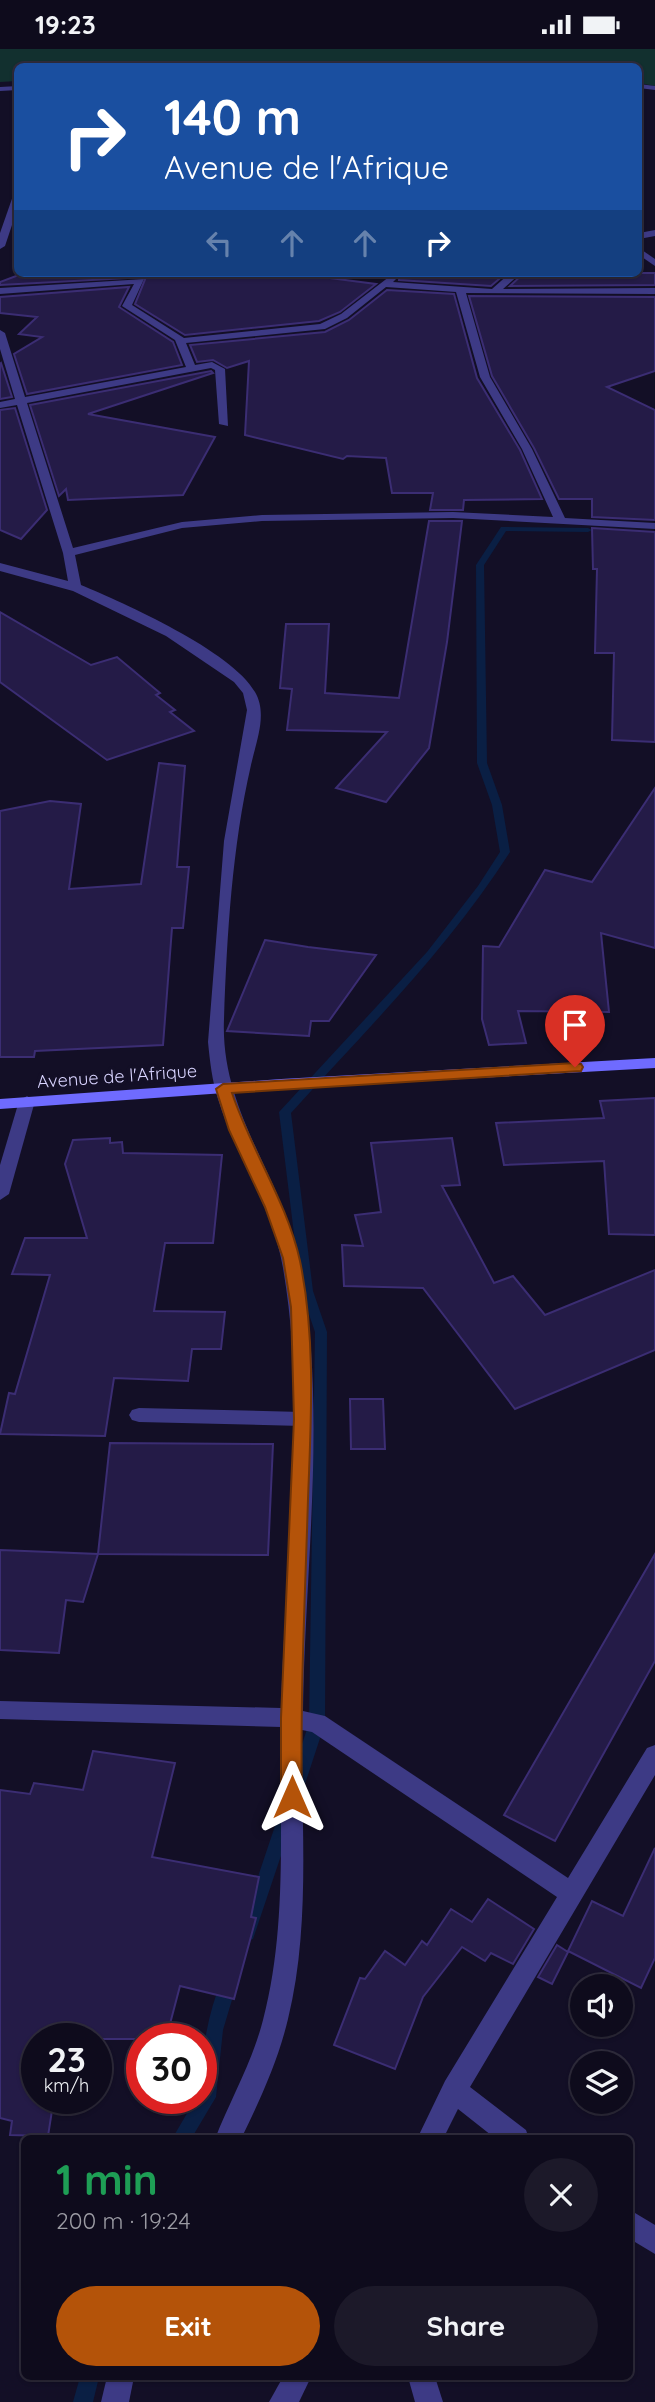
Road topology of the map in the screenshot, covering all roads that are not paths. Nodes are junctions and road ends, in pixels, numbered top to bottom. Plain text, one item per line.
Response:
1 (14, 206) edge
2 (0, 215) edge
3 (11, 215) junction
4 (0, 246) edge
5 (146, 277) edge
6 (393, 277) edge
7 (511, 277) edge
8 (141, 281) junction
9 (386, 285) junction
10 (460, 290) junction
11 (0, 291) edge
12 (655, 291) edge
13 (494, 292) junction
14 (0, 333) edge
15 (181, 341) junction
16 (191, 368) junction
17 (22, 403) junction
18 (0, 405) edge
19 (224, 424) dead end
20 (560, 520) junction
21 (655, 526) edge
22 (69, 553) junction
23 (0, 567) edge
24 (75, 587) junction
25 (655, 1063) edge
26 (223, 1089) junction
27 (27, 1101) junction
28 (0, 1104) edge
29 (0, 1194) edge
30 (139, 1415) dead end
31 (302, 1419) junction
32 (0, 1710) edge
33 (291, 1718) junction
34 (655, 1755) edge
35 (572, 1894) junction
36 (454, 2090) junction
37 (229, 2135) edge
38 (431, 2135) edge
39 (512, 2135) edge
40 (633, 2226) edge
41 (655, 2241) edge
42 (120, 2380) edge
43 (296, 2380) edge
44 (423, 2380) edge
45 (115, 2402) edge
46 (283, 2402) edge
47 (429, 2402) edge

1 - 3 street
2 - 3 street
3 - 4 street
5 - 8 street
6 - 9 street
7 - 13 street
8 - 11 street
8 - 15 street
9 - 10 street
9 - 15 street
10 - 13 street
10 - 20 street
12 - 13 street
14 - 17 street
15 - 16 street
16 - 17 street
16 - 19 street
17 - 18 street
17 - 22 street
20 - 21 street
20 - 22 street
22 - 24 street
23 - 24 street
24 - 26 street
25 - 26 main road, Avenue de l'Afrique
26 - 27 main road, Avenue de l'Afrique
26 - 31 street
27 - 28 main road, Avenue de l'Afrique
27 - 29 street
30 - 31 street
31 - 33 street
32 - 33 street
33 - 35 street
33 - 37 street
34 - 35 street
35 - 36 street
36 - 38 street
36 - 39 street
40 - 41 street
42 - 45 street
43 - 46 street
44 - 47 street

